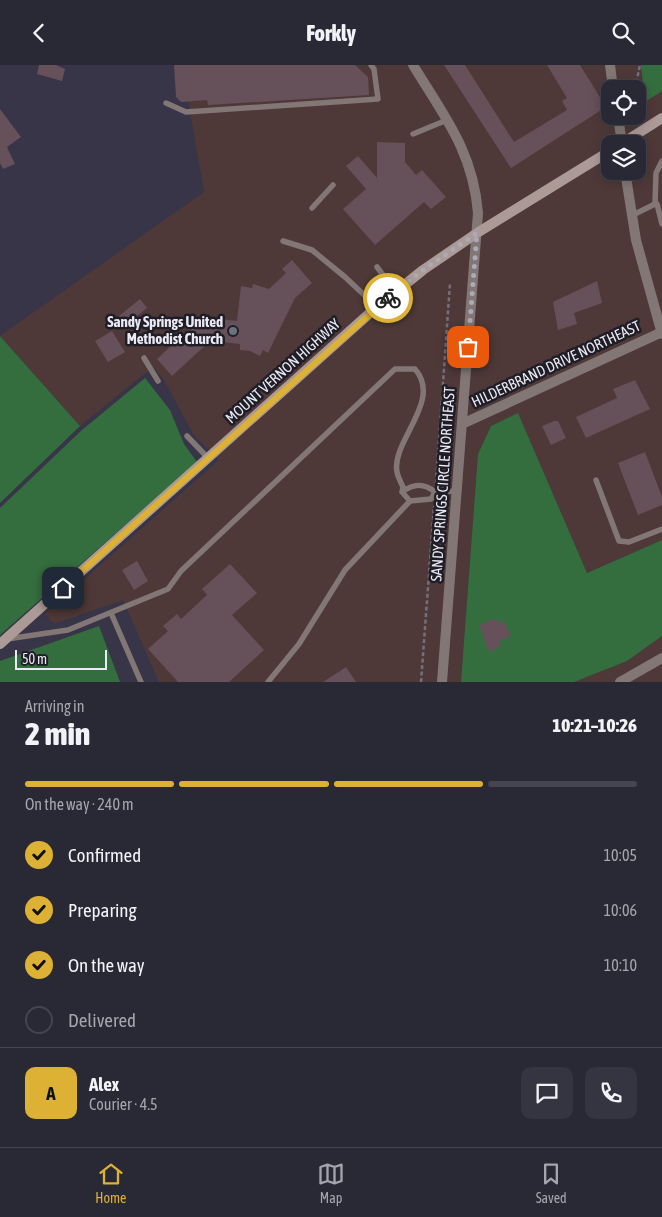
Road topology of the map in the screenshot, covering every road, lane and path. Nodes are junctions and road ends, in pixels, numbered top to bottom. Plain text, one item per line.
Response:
1 (371, 65) edge
2 (413, 65) edge
3 (610, 65) edge
4 (640, 65) edge
5 (612, 80) edge
6 (636, 80) edge
7 (166, 103) dead end
8 (662, 118) edge
9 (447, 120) junction
10 (412, 133) dead end
11 (636, 135) edge
12 (601, 157) edge
13 (662, 161) edge
14 (626, 180) edge
15 (333, 185) dead end
16 (658, 204) edge
17 (312, 208) dead end
18 (631, 216) junction
19 (662, 225) edge
20 (477, 233) junction
21 (283, 241) dead end
22 (377, 267) dead end
23 (396, 292) junction
24 (377, 307) junction
25 (662, 333) edge
26 (144, 359) dead end
27 (158, 381) dead end
28 (462, 424) junction
29 (188, 436) dead end
30 (208, 458) junction
31 (596, 480) dead end
32 (457, 491) junction
33 (402, 492) junction
34 (436, 492) junction
35 (410, 501) junction
36 (662, 529) edge
37 (111, 613) junction
38 (2, 641) edge
39 (662, 658) edge
40 (141, 682) edge
41 (268, 682) edge
42 (442, 682) edge
43 (620, 682) edge

1 - 7 lane
2 - 9 street, SANDY SPRINGS CIRCLE NORTHEAST
3 - 5 street
4 - 6 path
8 - 11 street
9 - 10 lane
9 - 20 street, SANDY SPRINGS CIRCLE NORTHEAST
12 - 20 street, MOUNT VERNON HIGHWAY
13 - 16 lane
14 - 18 street
15 - 17 lane
16 - 18 lane
16 - 19 lane
18 - 25 street
20 - 23 street, MOUNT VERNON HIGHWAY
20 - 28 street, SANDY SPRINGS CIRCLE NORTHEAST
21 - 24 lane
22 - 23 lane
23 - 24 street, MOUNT VERNON HIGHWAY
24 - 30 street, MOUNT VERNON HIGHWAY
25 - 28 street, HILDERBRAND DRIVE NORTHEAST
26 - 27 lane
28 - 32 street, SANDY SPRINGS CIRCLE NORTHEAST
29 - 30 lane
30 - 38 street, MOUNT VERNON HIGHWAY
31 - 36 lane
32 - 34 lane
32 - 42 street, SANDY SPRINGS CIRCLE NORTHEAST
33 - 34 lane
33 - 35 lane
33 - 37 lane
34 - 35 lane
35 - 41 lane
37 - 38 lane
37 - 40 lane
39 - 43 street

